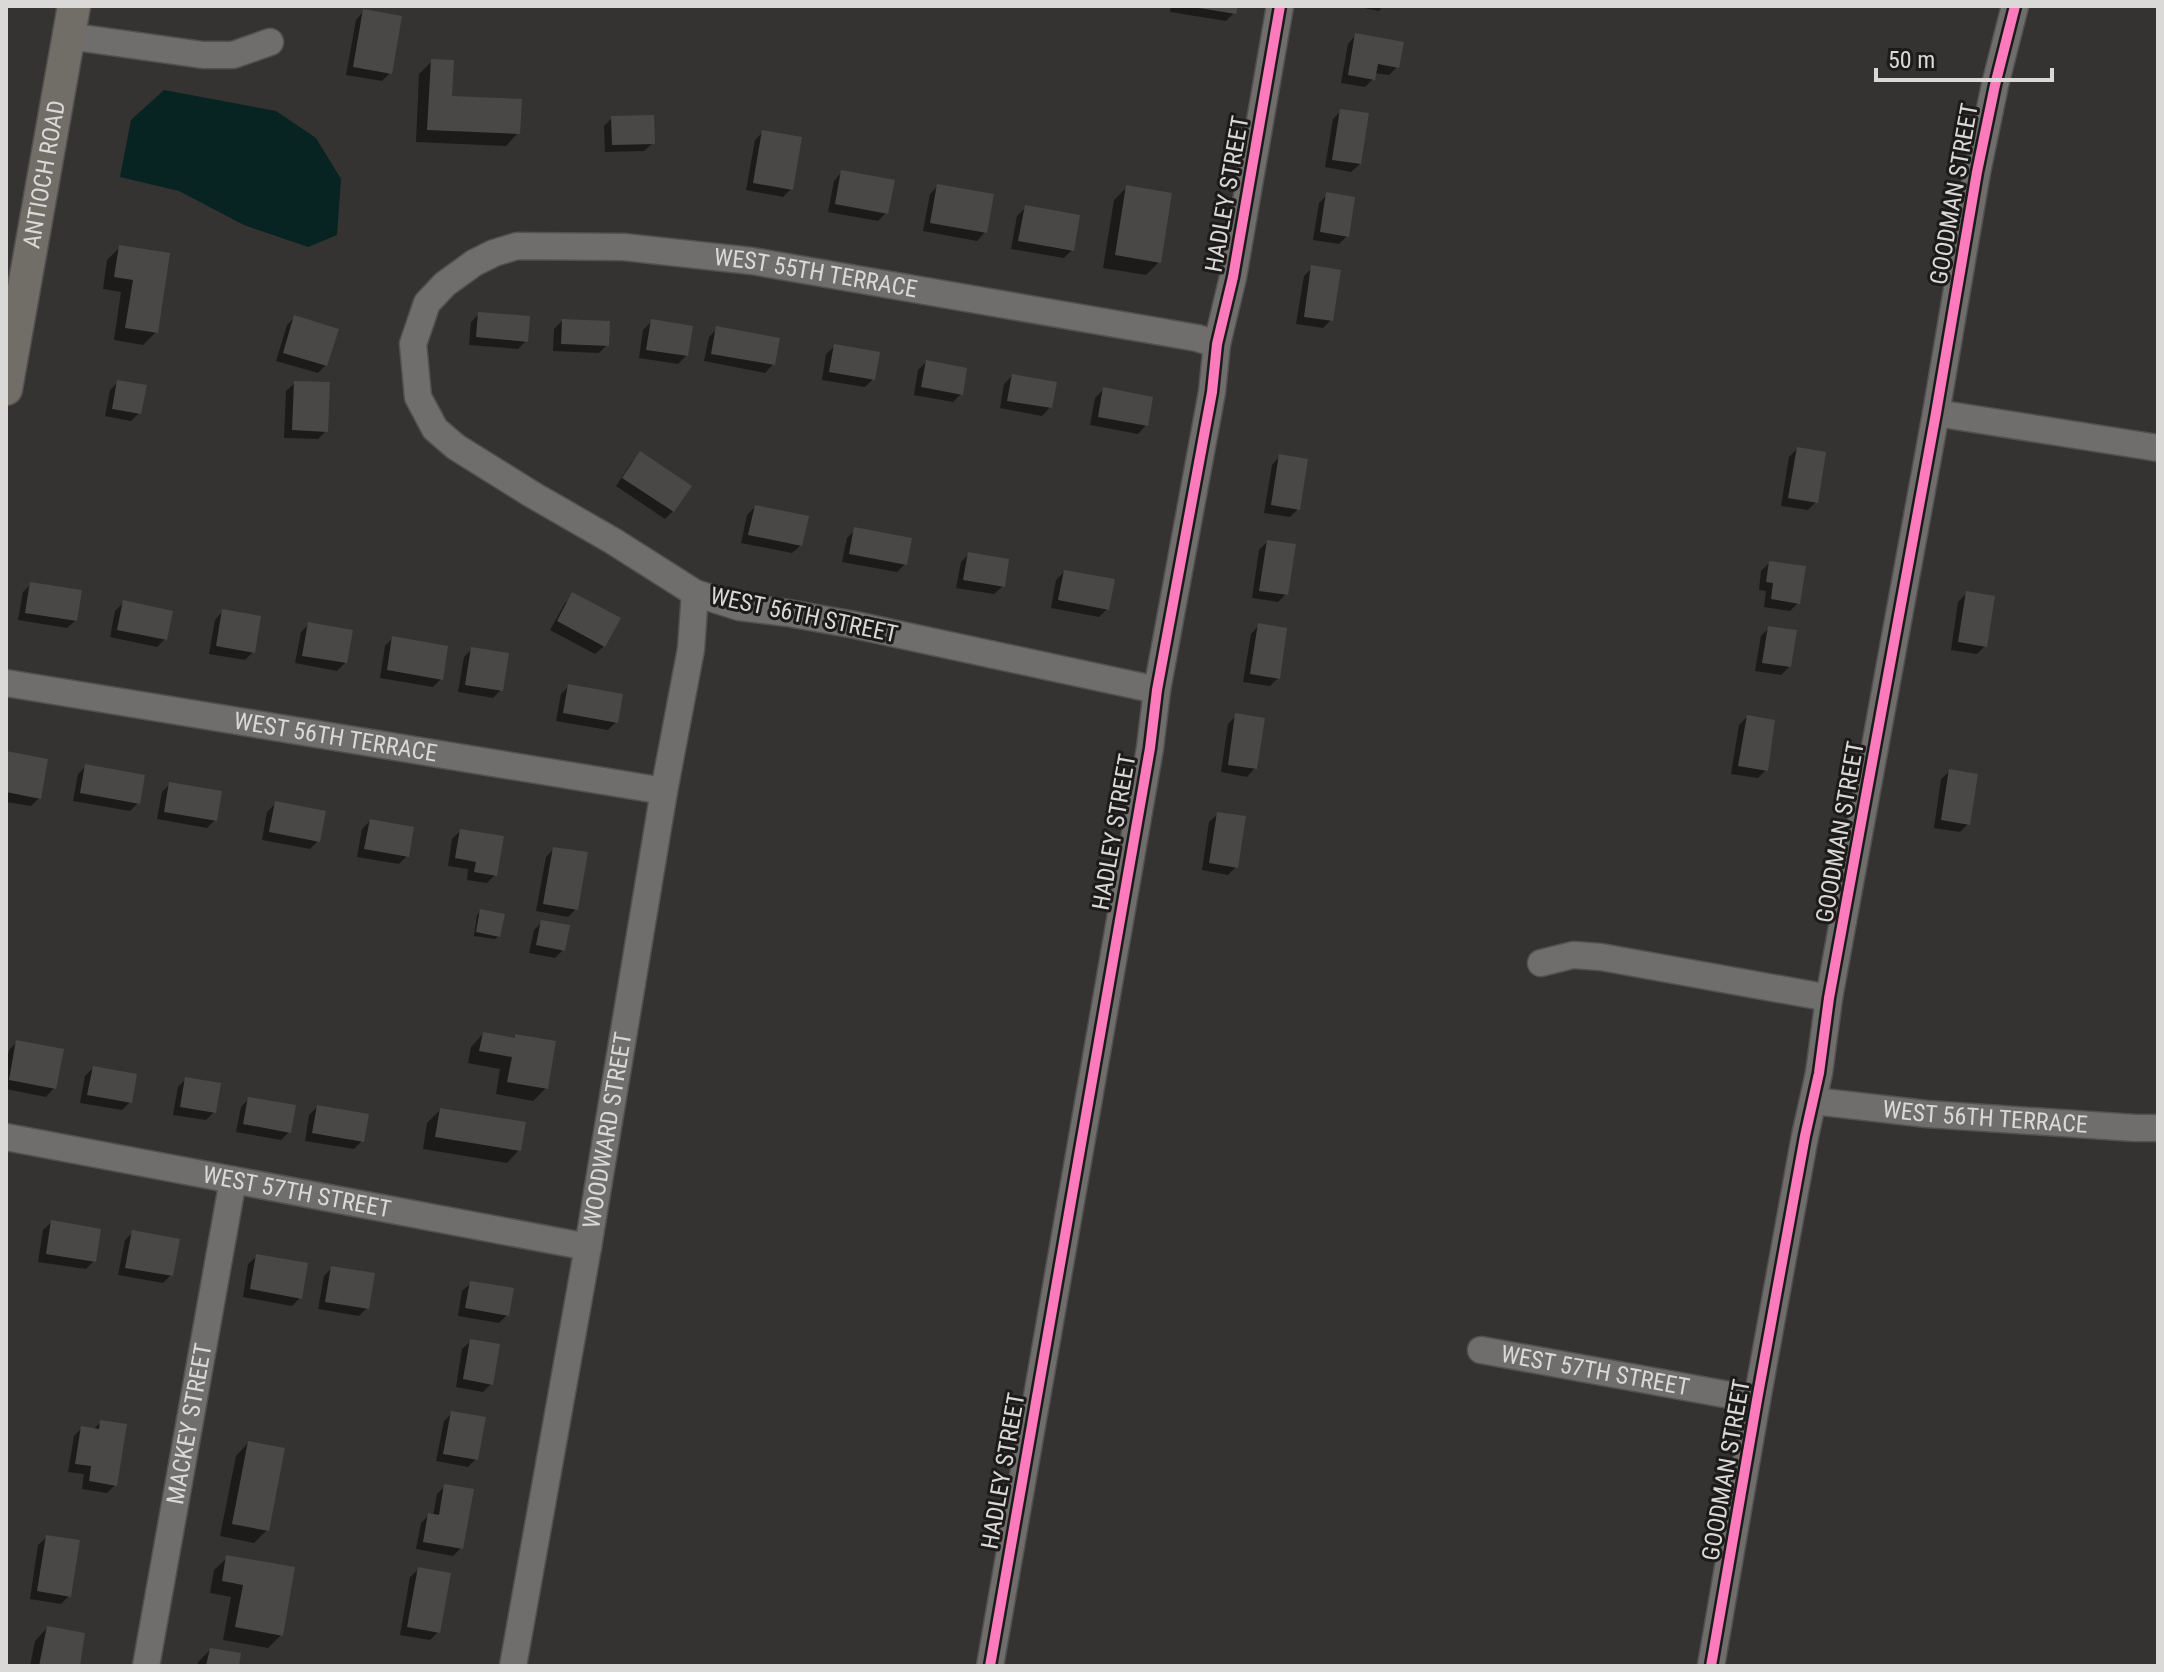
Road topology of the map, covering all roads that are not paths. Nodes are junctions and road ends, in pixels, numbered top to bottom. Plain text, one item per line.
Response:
1 (1280, 6) edge
2 (2015, 6) edge
3 (71, 21) edge
4 (270, 42) dead end
5 (427, 303) joint
6 (1217, 344) junction
7 (6, 389) edge
8 (1936, 413) junction
9 (2158, 448) edge
10 (695, 593) junction
11 (6, 683) edge
12 (1157, 690) junction
13 (664, 791) junction
14 (1541, 963) dead end
15 (1829, 998) junction
16 (1814, 1101) junction
17 (2158, 1128) edge
18 (6, 1137) edge
19 (233, 1180) junction
20 (588, 1247) junction
21 (1481, 1350) dead end
22 (1757, 1400) junction
23 (146, 1666) edge
24 (513, 1666) edge
25 (990, 1666) edge
26 (1711, 1666) edge

1 - 6 street, HADLEY STREET
2 - 8 street, GOODMAN STREET
3 - 4 street
3 - 7 main road, ANTIOCH ROAD
5 - 6 street, WEST 55TH TERRACE
5 - 10 street, WEST 56TH STREET
6 - 12 street, HADLEY STREET
8 - 9 street
8 - 15 street, GOODMAN STREET
10 - 12 street, WEST 56TH STREET
10 - 13 street, WOODWARD STREET
11 - 13 street, WEST 56TH TERRACE
12 - 25 street, HADLEY STREET
13 - 20 street, WOODWARD STREET
14 - 15 street
15 - 16 street, GOODMAN STREET
16 - 17 street, WEST 56TH TERRACE
16 - 22 street, GOODMAN STREET
18 - 19 street, WEST 57TH STREET
19 - 20 street, WEST 57TH STREET
19 - 23 street, MACKEY STREET
20 - 24 street, WOODWARD STREET
21 - 22 street, WEST 57TH STREET
22 - 26 street, GOODMAN STREET

